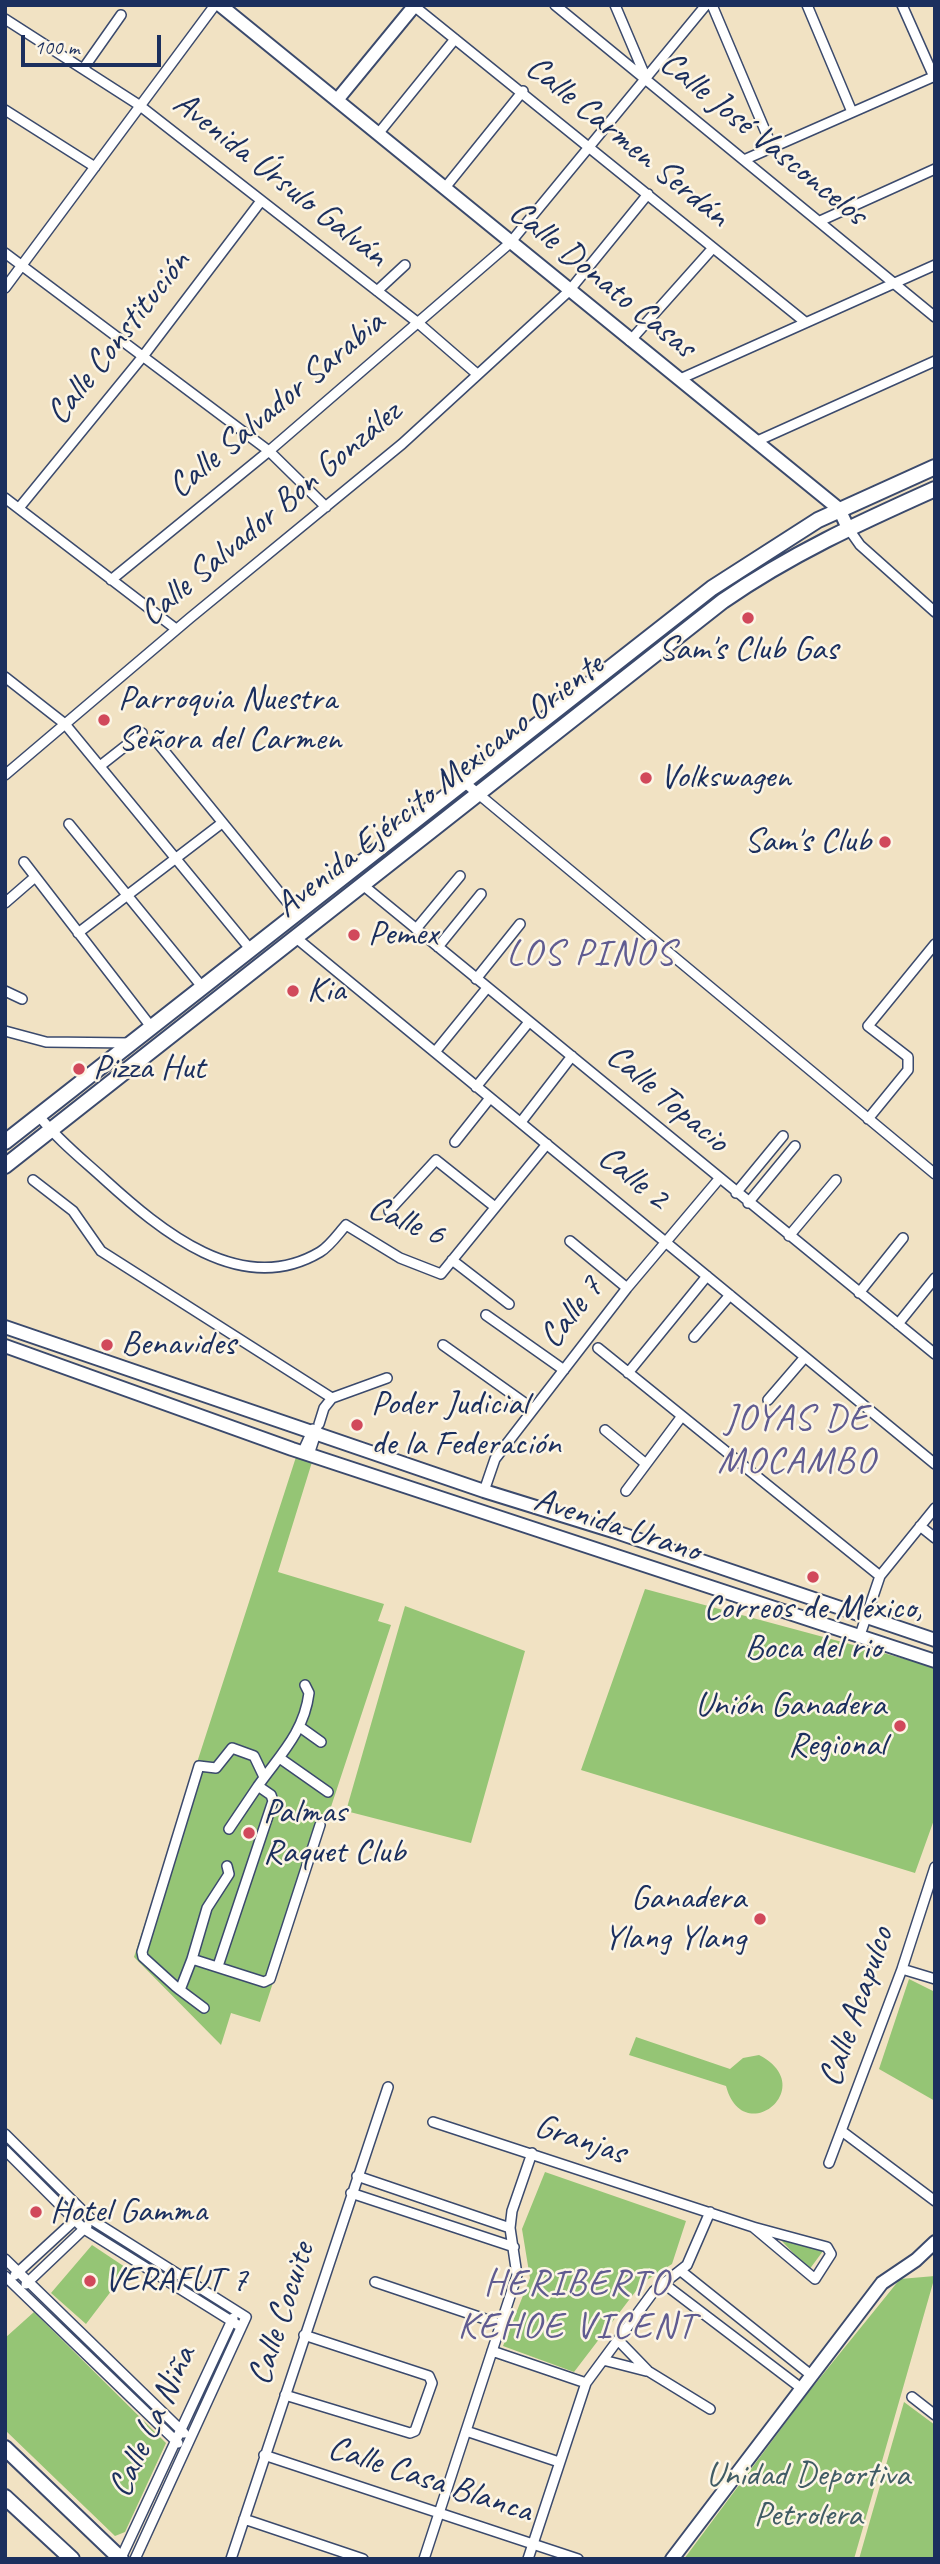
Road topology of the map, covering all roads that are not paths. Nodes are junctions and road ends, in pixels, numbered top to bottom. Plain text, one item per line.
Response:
1 (217, 5) edge
2 (414, 5) edge
3 (555, 5) edge
4 (615, 5) edge
5 (706, 5) edge
6 (712, 5) edge
7 (807, 5) edge
8 (902, 5) edge
9 (121, 15) dead end
10 (5, 19) edge
11 (455, 39) junction
12 (83, 69) junction
13 (934, 77) edge
14 (647, 79) junction
15 (523, 91) junction
16 (337, 100) junction
17 (139, 105) junction
18 (5, 110) edge
19 (852, 112) junction
20 (378, 134) junction
21 (590, 146) junction
22 (772, 147) junction
23 (746, 159) junction
24 (95, 167) junction
25 (935, 169) edge
26 (444, 189) junction
27 (648, 194) junction
28 (261, 201) junction
29 (820, 221) junction
30 (510, 243) junction
31 (712, 248) junction
32 (5, 253) edge
33 (23, 264) junction
34 (405, 265) dead end
35 (935, 265) edge
36 (895, 283) junction
37 (5, 288) edge
38 (377, 291) junction
39 (569, 291) junction
40 (935, 317) edge
41 (417, 322) junction
42 (805, 322) junction
43 (630, 341) junction
44 (144, 355) junction
45 (935, 361) edge
46 (477, 374) junction
47 (680, 379) junction
48 (755, 442) junction
49 (269, 451) junction
50 (935, 467) edge
51 (935, 489) edge
52 (5, 498) edge
53 (326, 506) junction
54 (19, 508) junction
55 (839, 509) junction
56 (848, 528) junction
57 (111, 580) junction
58 (935, 597) edge
59 (924, 602) junction
60 (935, 611) edge
61 (176, 629) junction
62 (5, 677) edge
63 (65, 724) junction
64 (142, 733) dead end
65 (157, 742) dead end
66 (100, 766) junction
67 (5, 775) edge
68 (464, 782) junction
69 (478, 795) junction
70 (222, 823) junction
71 (69, 824) dead end
72 (176, 858) junction
73 (24, 862) dead end
74 (460, 876) dead end
75 (35, 877) junction
76 (364, 886) junction
77 (481, 894) dead end
78 (128, 895) junction
79 (5, 903) edge
80 (297, 914) junction
81 (520, 924) dead end
82 (416, 929) junction
83 (78, 933) junction
84 (295, 937) junction
85 (935, 944) edge
86 (438, 947) junction
87 (251, 950) junction
88 (476, 979) junction
89 (203, 988) junction
90 (487, 988) junction
91 (5, 991) edge
92 (22, 999) dead end
93 (528, 1022) junction
94 (152, 1028) junction
95 (5, 1031) edge
96 (133, 1043) junction
97 (435, 1052) junction
98 (572, 1056) junction
99 (476, 1087) junction
100 (490, 1098) junction
101 (39, 1116) junction
102 (868, 1119) junction
103 (521, 1122) junction
104 (50, 1130) junction
105 (783, 1136) dead end
106 (454, 1142) dead end
107 (5, 1143) edge
108 (547, 1144) junction
109 (795, 1146) dead end
110 (7, 1162) edge
111 (935, 1174) edge
112 (719, 1179) junction
113 (33, 1180) dead end
114 (836, 1180) dead end
115 (736, 1193) junction
116 (748, 1203) junction
117 (495, 1207) junction
118 (389, 1212) dead end
119 (789, 1236) junction
120 (903, 1238) dead end
121 (570, 1241) dead end
122 (667, 1241) junction
123 (452, 1260) junction
124 (707, 1276) junction
125 (935, 1278) edge
126 (627, 1288) junction
127 (859, 1293) junction
128 (730, 1295) junction
129 (509, 1304) dead end
130 (486, 1315) dead end
131 (898, 1324) junction
132 (5, 1327) edge
133 (694, 1337) dead end
134 (443, 1345) dead end
135 (5, 1346) edge
136 (598, 1348) dead end
137 (935, 1354) edge
138 (805, 1357) junction
139 (564, 1370) junction
140 (628, 1373) junction
141 (387, 1378) dead end
142 (332, 1398) junction
143 (768, 1400) dead end
144 (533, 1409) junction
145 (682, 1416) junction
146 (315, 1430) junction
147 (605, 1430) dead end
148 (305, 1454) junction
149 (646, 1464) junction
150 (935, 1464) edge
151 (412, 1466) junction
152 (406, 1487) junction
153 (484, 1491) junction
154 (626, 1491) dead end
155 (935, 1508) edge
156 (920, 1526) junction
157 (935, 1538) edge
158 (880, 1576) junction
159 (866, 1617) junction
160 (859, 1638) junction
161 (935, 1640) edge
162 (935, 1661) edge
163 (305, 1685) dead end
164 (300, 1727) junction
165 (321, 1742) dead end
166 (281, 1759) junction
167 (259, 1762) junction
168 (272, 1765) junction
169 (261, 1782) junction
170 (328, 1792) dead end
171 (320, 1825) dead end
172 (229, 1829) dead end
173 (227, 1866) dead end
174 (934, 1870) edge
175 (192, 1959) junction
176 (218, 1966) junction
177 (902, 1969) junction
178 (935, 1979) edge
179 (180, 1990) junction
180 (204, 2008) dead end
181 (388, 2087) dead end
182 (433, 2122) dead end
183 (843, 2132) junction
184 (5, 2134) edge
185 (5, 2150) edge
186 (532, 2153) junction
187 (829, 2163) dead end
188 (357, 2176) junction
189 (351, 2193) junction
190 (935, 2201) edge
191 (710, 2211) junction
192 (83, 2212) junction
193 (92, 2220) junction
194 (75, 2221) junction
195 (753, 2227) junction
196 (510, 2228) junction
197 (84, 2229) junction
198 (935, 2242) edge
199 (514, 2247) junction
200 (5, 2259) edge
201 (681, 2271) junction
202 (19, 2272) junction
203 (7, 2278) edge
204 (28, 2282) junction
205 (375, 2282) dead end
206 (663, 2283) junction
207 (19, 2290) junction
208 (236, 2310) junction
209 (232, 2321) junction
210 (500, 2324) junction
211 (748, 2325) junction
212 (241, 2327) junction
213 (304, 2335) junction
214 (736, 2339) junction
215 (618, 2340) junction
216 (492, 2351) junction
217 (603, 2360) junction
218 (648, 2371) junction
219 (811, 2375) junction
220 (586, 2383) junction
221 (801, 2388) junction
222 (285, 2395) junction
223 (912, 2397) dead end
224 (710, 2409) dead end
225 (935, 2415) edge
226 (181, 2429) junction
227 (466, 2431) junction
228 (190, 2439) junction
229 (175, 2440) junction
230 (5, 2448) edge
231 (185, 2449) junction
232 (264, 2455) junction
233 (559, 2462) junction
234 (5, 2497) edge
235 (439, 2511) junction
236 (244, 2519) junction
237 (533, 2543) junction
238 (72, 2559) edge
239 (121, 2559) edge
240 (135, 2559) edge
241 (231, 2559) edge
242 (363, 2559) edge
243 (425, 2559) edge
244 (528, 2559) edge
245 (579, 2559) edge
246 (672, 2559) edge

1 - 16 main road, Calle Donato Casas
1 - 17 street
2 - 11 street, Calle Carmen Serdán
2 - 16 main road
3 - 14 street, Calle José Vasconcelos
4 - 14 street
5 - 14 street, Calle Salvador Sarabia
6 - 22 street
7 - 19 street
8 - 13 street
9 - 12 street
10 - 12 street, Avenida Úrsulo Galván
11 - 15 street, Calle Carmen Serdán
11 - 20 street
12 - 17 street, Avenida Úrsulo Galván
13 - 19 street
14 - 21 street, Calle Salvador Sarabia
14 - 23 street, Calle José Vasconcelos
15 - 21 street, Calle Carmen Serdán
15 - 26 street
16 - 20 main road, Calle Donato Casas
17 - 24 street
17 - 28 street, Avenida Úrsulo Galván
18 - 24 street
19 - 22 street
20 - 26 main road, Calle Donato Casas
21 - 27 street, Calle Carmen Serdán
21 - 30 street, Calle Salvador Sarabia
22 - 23 street
23 - 29 street, Calle José Vasconcelos
24 - 33 street
25 - 29 street
26 - 30 main road, Calle Donato Casas
27 - 31 street, Calle Carmen Serdán
27 - 39 street, Calle Salvador Bon González
28 - 38 street, Avenida Úrsulo Galván
28 - 44 street, Calle Constitución
29 - 36 street, Calle José Vasconcelos
30 - 39 main road, Calle Donato Casas
30 - 41 street, Calle Salvador Sarabia
31 - 42 street, Calle Carmen Serdán
31 - 43 street
32 - 33 street
33 - 37 street
33 - 44 street
34 - 38 street
35 - 36 street
36 - 40 street, Calle José Vasconcelos
36 - 42 street
38 - 41 street, Avenida Úrsulo Galván
39 - 43 main road, Calle Donato Casas
39 - 46 street, Calle Salvador Bon González
41 - 46 street, Avenida Úrsulo Galván
41 - 49 street, Calle Salvador Sarabia
42 - 47 street
43 - 47 main road, Calle Donato Casas
44 - 49 street
44 - 54 street, Calle Constitución
45 - 48 street
46 - 53 street, Calle Salvador Bon González
47 - 48 main road, Calle Donato Casas
48 - 55 main road, Calle Donato Casas
49 - 53 street
49 - 57 street, Calle Salvador Sarabia
50 - 55 main road, Avenida Ejército Mexicano Oriente
51 - 56 main road, Avenida Ejército Mexicano Oriente
52 - 54 street
53 - 61 street, Calle Salvador Bon González
54 - 57 street
55 - 56 main road, Calle Donato Casas
55 - 68 main road, Avenida Ejército Mexicano Oriente
56 - 59 street, Calle Donato Casas
56 - 69 main road, Avenida Ejército Mexicano Oriente
57 - 61 street
58 - 59 street
59 - 60 street, Calle Donato Casas
61 - 63 street, Calle Salvador Bon González
62 - 63 street
63 - 66 street
63 - 67 street, Calle Salvador Bon González
64 - 66 street
65 - 70 street
66 - 72 street
68 - 69 street
68 - 80 main road, Avenida Ejército Mexicano Oriente
69 - 76 main road, Avenida Ejército Mexicano Oriente
69 - 102 street
70 - 72 street
70 - 80 street
71 - 78 street
72 - 78 street
72 - 87 street
73 - 75 street
74 - 82 street
75 - 79 street
75 - 83 street
76 - 82 street, Calle Topacio
76 - 84 main road, Avenida Ejército Mexicano Oriente
77 - 86 street
78 - 83 street
78 - 89 street
80 - 87 main road, Avenida Ejército Mexicano Oriente
81 - 88 street
82 - 86 street, Calle Topacio
83 - 94 street
84 - 97 street, Calle 2
84 - 104 main road, Avenida Ejército Mexicano Oriente
85 - 102 street
86 - 88 street, Calle Topacio
87 - 89 main road, Avenida Ejército Mexicano Oriente
88 - 90 street, Calle Topacio
89 - 94 main road, Avenida Ejército Mexicano Oriente
90 - 93 street, Calle Topacio
90 - 97 street
91 - 92 street
93 - 98 street, Calle Topacio
93 - 99 street
94 - 96 main road, Avenida Ejército Mexicano Oriente
95 - 96 street
96 - 101 main road, Avenida Ejército Mexicano Oriente
97 - 99 street, Calle 2
98 - 103 street
98 - 112 street, Calle Topacio
99 - 100 street, Calle 2
100 - 103 street, Calle 2
100 - 106 street
101 - 104 street, Calle 6
101 - 107 main road, Avenida Ejército Mexicano Oriente
102 - 111 street
103 - 108 street, Calle 2
104 - 110 main road, Avenida Ejército Mexicano Oriente
104 - 123 street, Calle 6
105 - 115 street
108 - 117 street, Calle 6
108 - 122 street, Calle 2
109 - 116 street
112 - 115 street, Calle Topacio
112 - 122 street, Calle 7
113 - 142 street
114 - 119 street
115 - 116 street, Calle Topacio
116 - 119 street, Calle Topacio
117 - 118 street
117 - 123 street, Calle 6
119 - 127 street, Calle Topacio
120 - 127 street
121 - 126 street
122 - 124 street, Calle 2
122 - 126 street, Calle 7
123 - 129 street
124 - 128 street, Calle 2
124 - 140 street
125 - 131 street
126 - 139 street, Calle 7
127 - 131 street, Calle Topacio
128 - 133 street
128 - 138 street, Calle 2
130 - 139 street
131 - 137 street, Calle Topacio
132 - 146 main road, Avenida Urano
134 - 144 street
135 - 148 main road, Avenida Urano
136 - 140 street
138 - 143 street
138 - 150 street, Calle 2
139 - 144 street, Calle 7
140 - 145 street
141 - 142 street
142 - 146 street
144 - 153 street, Calle 7
145 - 149 street
145 - 158 street
146 - 148 street
146 - 151 main road, Avenida Urano
147 - 149 street
148 - 152 main road, Avenida Urano
149 - 154 street
151 - 152 main road
151 - 153 main road, Avenida Urano
152 - 160 main road, Avenida Urano
153 - 159 main road, Avenida Urano
155 - 156 street
156 - 157 street
156 - 158 street
158 - 159 street
159 - 160 street
159 - 161 main road, Avenida Urano
160 - 162 main road, Avenida Urano
163 - 164 street
164 - 165 street
164 - 166 street
166 - 168 street
166 - 170 street
167 - 168 street
167 - 169 street
167 - 179 street
168 - 169 street
169 - 172 street
169 - 176 street
171 - 176 street
173 - 175 street
174 - 177 street, Calle Acapulco
175 - 176 street
175 - 179 street
177 - 178 street
177 - 183 street, Calle Acapulco
179 - 180 street
181 - 188 street, Calle Cocuite
182 - 186 street, Granjas
183 - 187 street, Calle Acapulco
183 - 190 street
184 - 192 street
185 - 194 street
186 - 191 street, Granjas
186 - 196 street
188 - 189 street, Calle Cocuite
188 - 196 street
189 - 199 street
189 - 213 street, Calle Cocuite
191 - 195 street, Granjas
191 - 201 street
192 - 193 street
192 - 194 street
193 - 197 street
193 - 208 street
194 - 197 street
194 - 202 street
195 - 195 street
196 - 199 street
197 - 204 street
197 - 209 street
198 - 219 main road
199 - 210 street
200 - 202 street
201 - 206 street
201 - 211 street
202 - 203 street
202 - 204 street
203 - 207 street
204 - 207 street
204 - 226 street
205 - 210 street
206 - 214 street
206 - 215 street
207 - 229 street
208 - 209 street, Calle La Niña
208 - 212 street, Calle La Niña
209 - 212 street
209 - 226 street, Calle La Niña
210 - 216 street
211 - 214 street
211 - 219 street
212 - 228 street, Calle La Niña
213 - 222 street, Calle Cocuite
213 - 222 street
214 - 221 street
215 - 217 street
215 - 218 street
216 - 220 street
216 - 227 street
217 - 218 street
217 - 220 street
218 - 224 street
219 - 221 main road
220 - 233 street
221 - 246 main road
222 - 232 street, Calle Cocuite
223 - 225 street
226 - 228 street
226 - 229 street, Calle La Niña
227 - 233 street
227 - 235 street
228 - 231 street, Calle La Niña
229 - 231 street
229 - 239 street, Calle La Niña
230 - 239 main road
231 - 240 street, Calle La Niña
232 - 235 street, Calle Casa Blanca
232 - 236 street, Calle Cocuite
233 - 237 street
234 - 238 main road
235 - 237 street, Calle Casa Blanca
235 - 243 street
236 - 241 street, Calle Cocuite
236 - 242 street
237 - 244 street
237 - 245 street, Calle Casa Blanca

